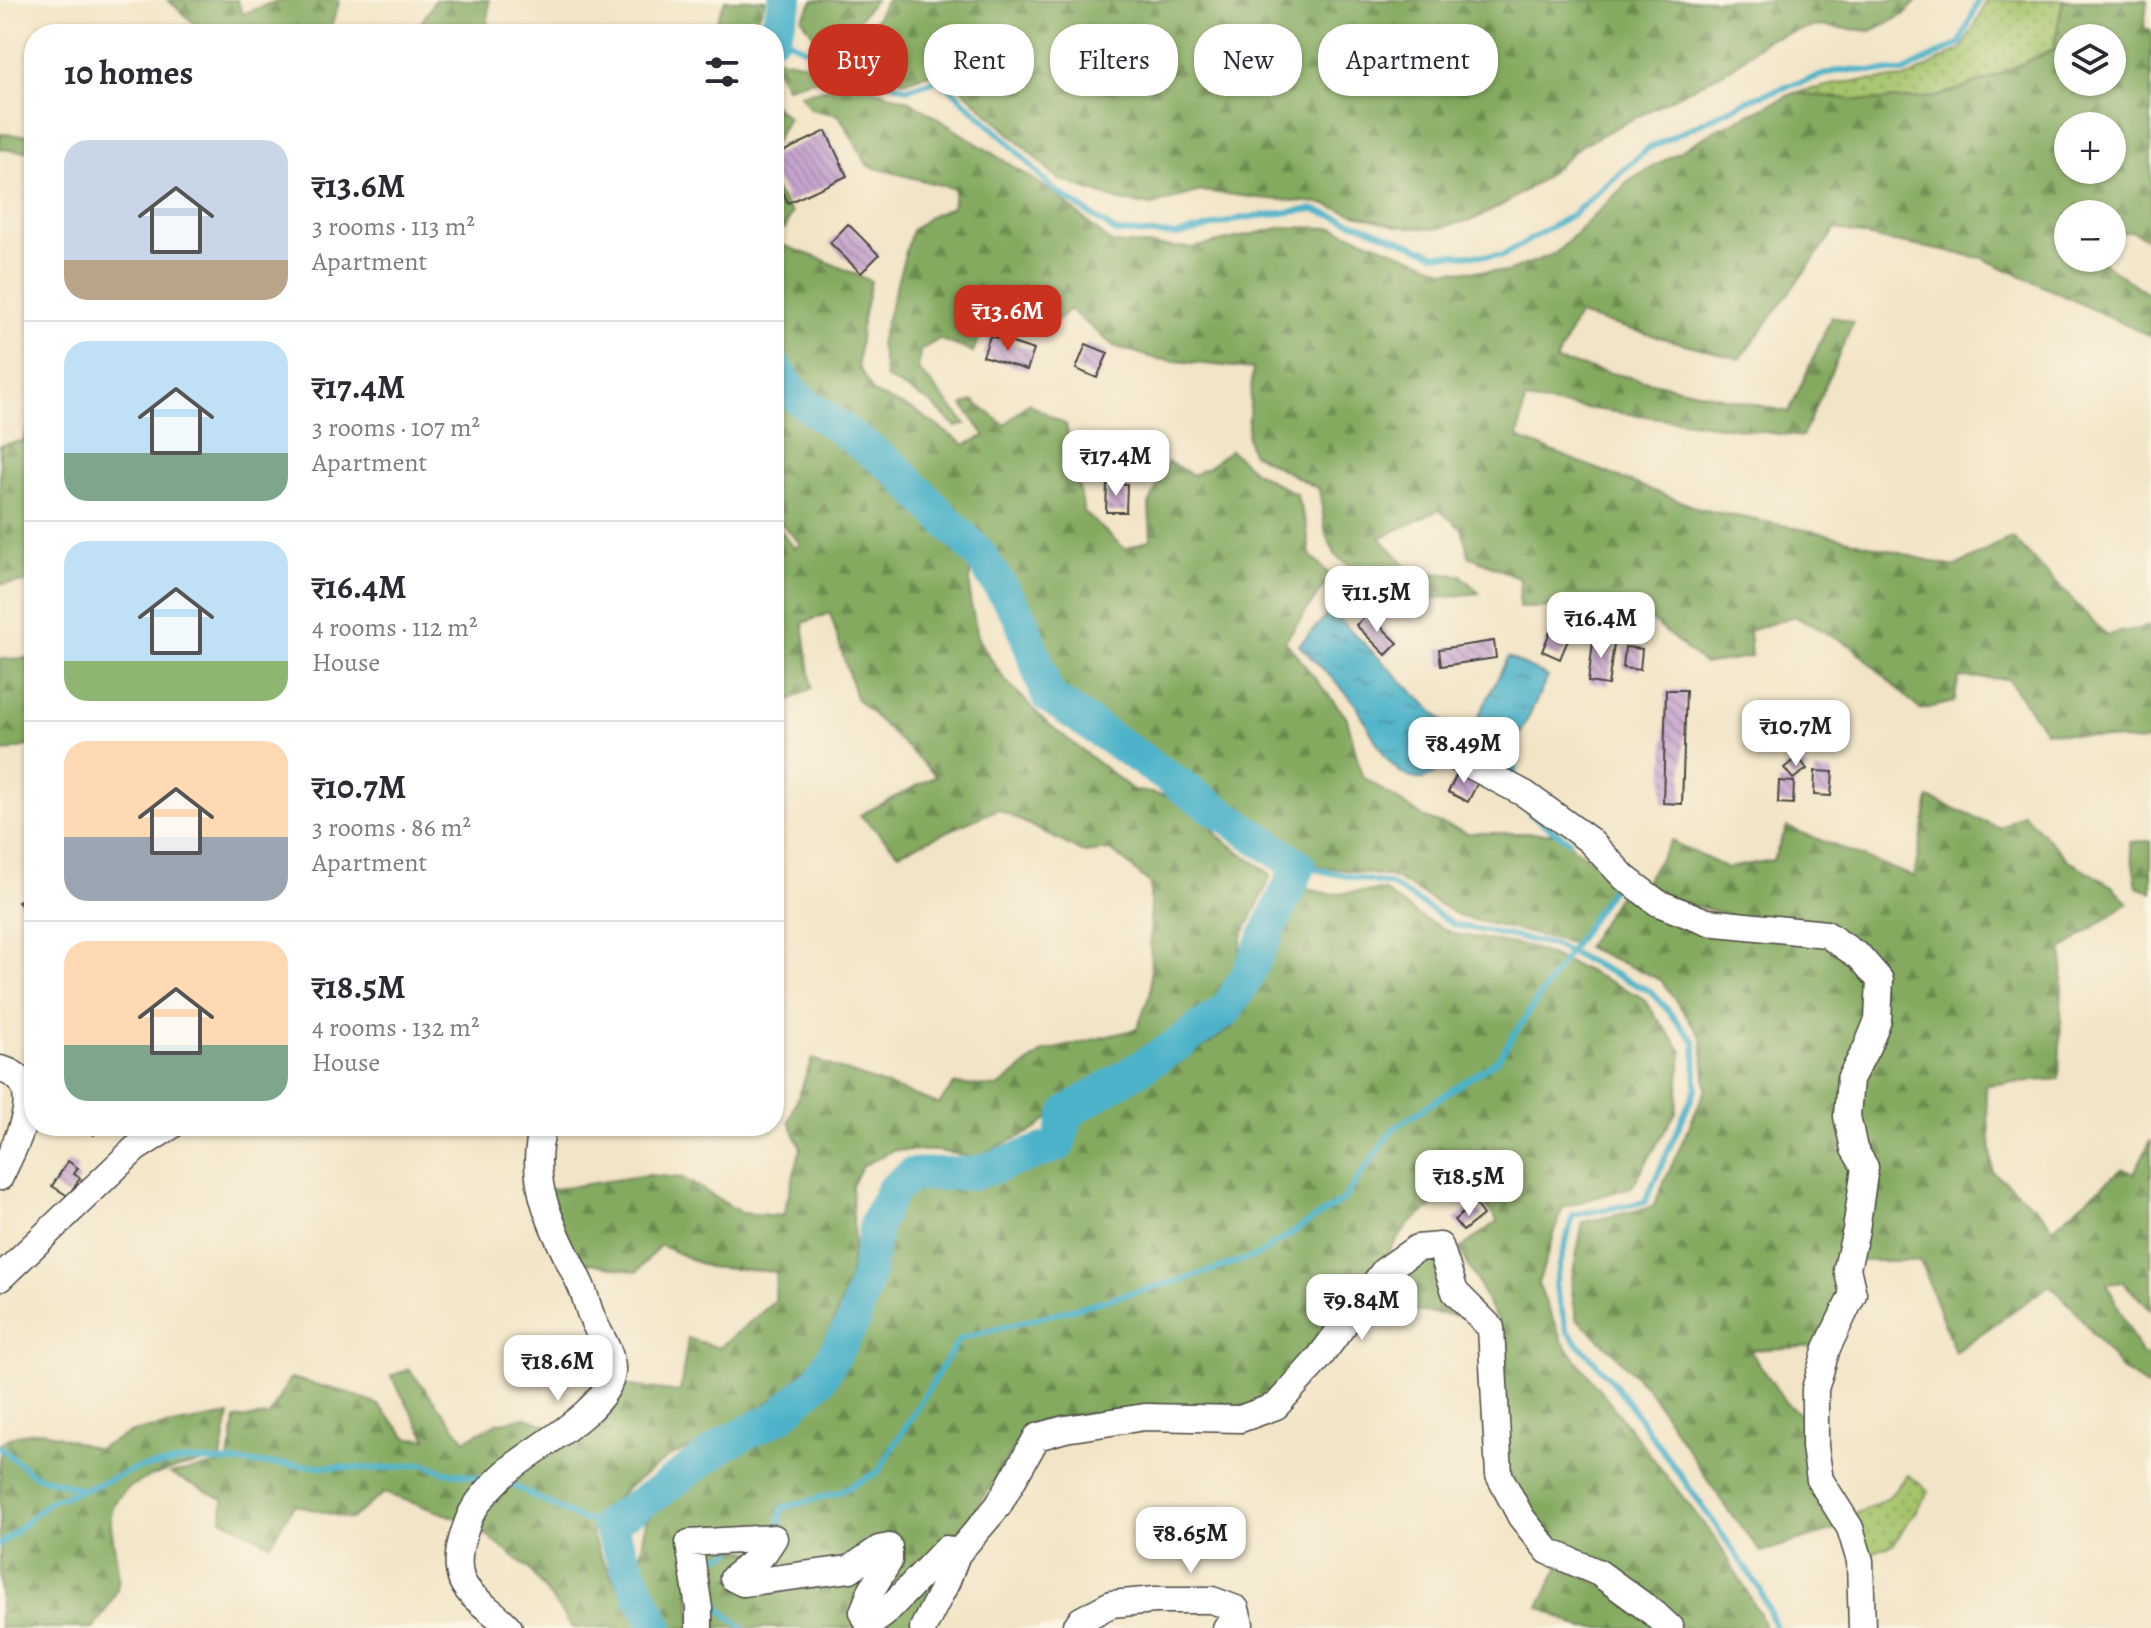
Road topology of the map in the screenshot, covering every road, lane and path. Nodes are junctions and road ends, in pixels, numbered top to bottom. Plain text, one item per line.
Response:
1 (1453, 756) dead end
2 (0, 1069) edge
3 (24, 1088) edge
4 (24, 1118) edge
5 (155, 1136) edge
6 (542, 1136) edge
7 (0, 1177) edge
8 (0, 1278) edge
9 (957, 1554) junction
10 (509, 1628) edge
11 (699, 1628) edge
12 (923, 1628) edge
13 (1075, 1628) edge
14 (1226, 1628) edge
15 (1670, 1628) edge
16 (1862, 1628) edge

1 - 16 street
2 - 3 street
4 - 7 street
5 - 8 street
6 - 10 street
9 - 11 street
9 - 12 street
9 - 15 street
13 - 14 street

